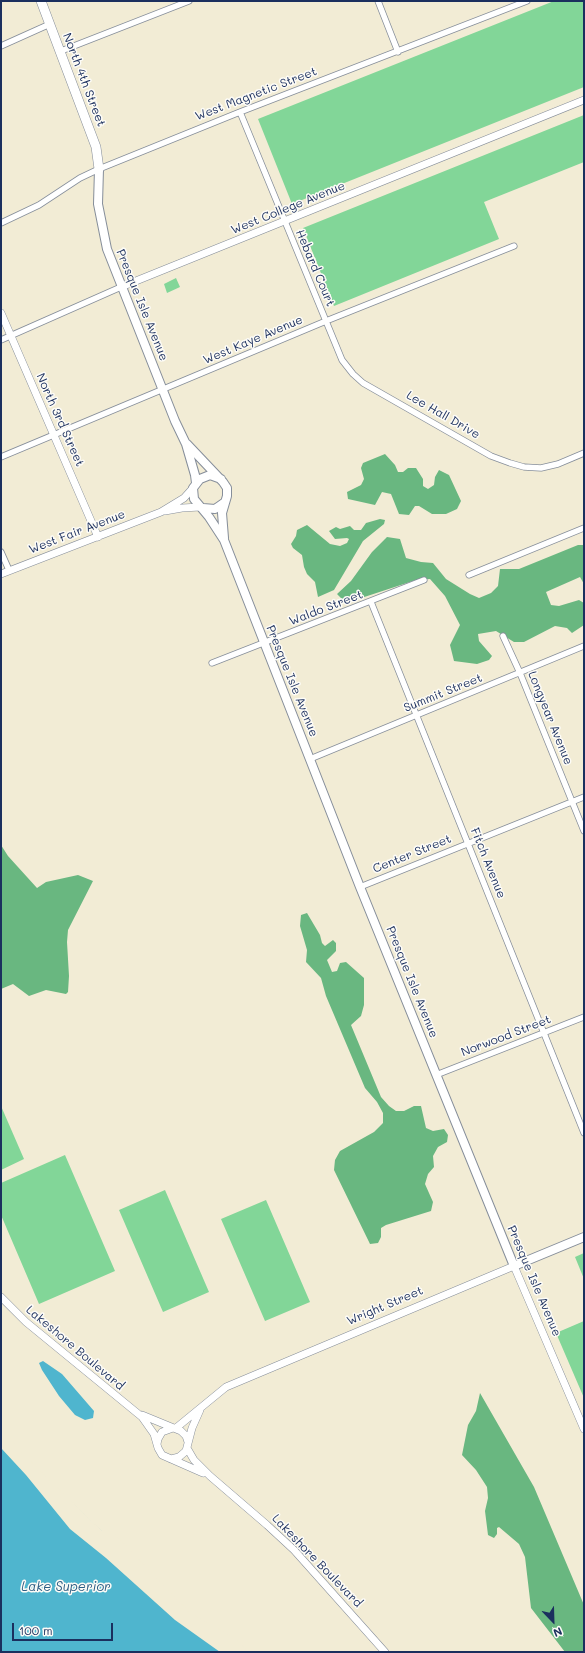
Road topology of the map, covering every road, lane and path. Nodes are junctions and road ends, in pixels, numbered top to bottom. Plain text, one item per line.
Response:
1 (41, 1) edge
2 (189, 1) edge
3 (378, 1) edge
4 (527, 1) edge
5 (50, 24) junction
6 (1, 46) edge
7 (61, 51) junction
8 (398, 52) junction
9 (584, 100) edge
10 (240, 112) junction
11 (99, 169) junction
12 (284, 221) junction
13 (1, 223) edge
14 (514, 246) dead end
15 (121, 287) junction
16 (1, 313) edge
17 (326, 321) junction
18 (11, 336) junction
19 (1, 340) edge
20 (163, 390) junction
21 (54, 434) junction
22 (186, 444) junction
23 (584, 453) edge
24 (1, 457) edge
25 (221, 479) junction
26 (194, 486) junction
27 (226, 499) junction
28 (201, 507) junction
29 (161, 512) junction
30 (584, 528) edge
31 (98, 537) junction
32 (224, 540) junction
33 (1, 552) edge
34 (9, 570) junction
35 (1, 574) edge
36 (469, 575) dead end
37 (424, 580) dead end
38 (371, 602) junction
39 (503, 636) dead end
40 (264, 643) junction
41 (584, 646) edge
42 (212, 663) dead end
43 (520, 673) junction
44 (416, 716) junction
45 (310, 759) junction
46 (584, 797) edge
47 (572, 802) junction
48 (584, 831) edge
49 (468, 843) junction
50 (360, 887) junction
51 (584, 1017) edge
52 (544, 1033) junction
53 (436, 1075) junction
54 (584, 1133) edge
55 (584, 1237) edge
56 (514, 1266) junction
57 (1, 1297) edge
58 (201, 1408) junction
59 (138, 1414) junction
60 (174, 1428) junction
61 (584, 1429) edge
62 (157, 1446) junction
63 (187, 1446) junction
64 (171, 1459) junction
65 (210, 1476) junction
66 (385, 1652) edge

1 - 5 main road, North 4th Street
2 - 7 street
3 - 8 street
4 - 8 street, West Magnetic Street
5 - 6 street
5 - 7 main road, North 4th Street
7 - 11 main road, North 4th Street
8 - 10 street, West Magnetic Street
9 - 12 street, West College Avenue
10 - 11 street, West Magnetic Street
10 - 12 street, Hebard Court
11 - 13 street, West Magnetic Street
11 - 15 main road, Presque Isle Avenue
12 - 15 street, West College Avenue
12 - 17 street, Hebard Court
14 - 17 street, West Kaye Avenue
15 - 18 street, West College Avenue
15 - 20 main road, Presque Isle Avenue
16 - 18 street, North 3rd Street
17 - 20 street, West Kaye Avenue
17 - 23 street, Lee Hall Drive
18 - 19 street, West College Avenue
18 - 21 street, North 3rd Street
20 - 21 street, West Kaye Avenue
20 - 22 main road, Presque Isle Avenue
21 - 24 street, West Kaye Avenue
21 - 31 street, North 3rd Street
22 - 25 main road, Presque Isle Avenue
22 - 26 main road, Presque Isle Avenue
25 - 26 main road, West Fair Avenue
25 - 27 main road, Presque Isle Avenue
26 - 28 main road, Presque Isle Avenue
26 - 29 street, West Fair Avenue
27 - 28 main road, West Fair Avenue
27 - 32 main road, Presque Isle Avenue
28 - 29 street, West Fair Avenue
28 - 32 main road, Presque Isle Avenue
29 - 31 street, West Fair Avenue
30 - 36 street
31 - 34 street, West Fair Avenue
32 - 40 main road, Presque Isle Avenue
33 - 34 street
34 - 35 street, West Fair Avenue
37 - 38 street, Waldo Street
38 - 40 street, Waldo Street
38 - 44 street, Fitch Avenue
39 - 43 street, Longyear Avenue
40 - 42 street, Waldo Street
40 - 45 main road, Presque Isle Avenue
41 - 43 street, Summit Street
43 - 44 street, Summit Street
43 - 47 street, Longyear Avenue
44 - 45 street, Summit Street
44 - 49 street, Fitch Avenue
45 - 50 main road, Presque Isle Avenue
46 - 47 street, Center Street
47 - 48 street, Longyear Avenue
47 - 49 street, Center Street
49 - 50 street, Center Street
49 - 52 street, Fitch Avenue
50 - 53 main road, Presque Isle Avenue
51 - 52 street, Norwood Street
52 - 53 street, Norwood Street
52 - 54 street, Fitch Avenue
53 - 56 main road, Presque Isle Avenue
55 - 56 main road, Wright Street
56 - 58 street, Wright Street
56 - 61 street, Presque Isle Avenue
57 - 59 street, Lakeshore Boulevard
58 - 60 street, Wright Street
58 - 63 street, Wright Street
59 - 60 street, Lakeshore Boulevard
59 - 62 street, Lakeshore Boulevard
60 - 62 street, Wright Street
60 - 63 street, Lakeshore Boulevard
62 - 64 street, Lakeshore Boulevard
63 - 64 street
63 - 65 street, Lakeshore Boulevard
64 - 65 street, Lakeshore Boulevard
65 - 66 street, Lakeshore Boulevard

